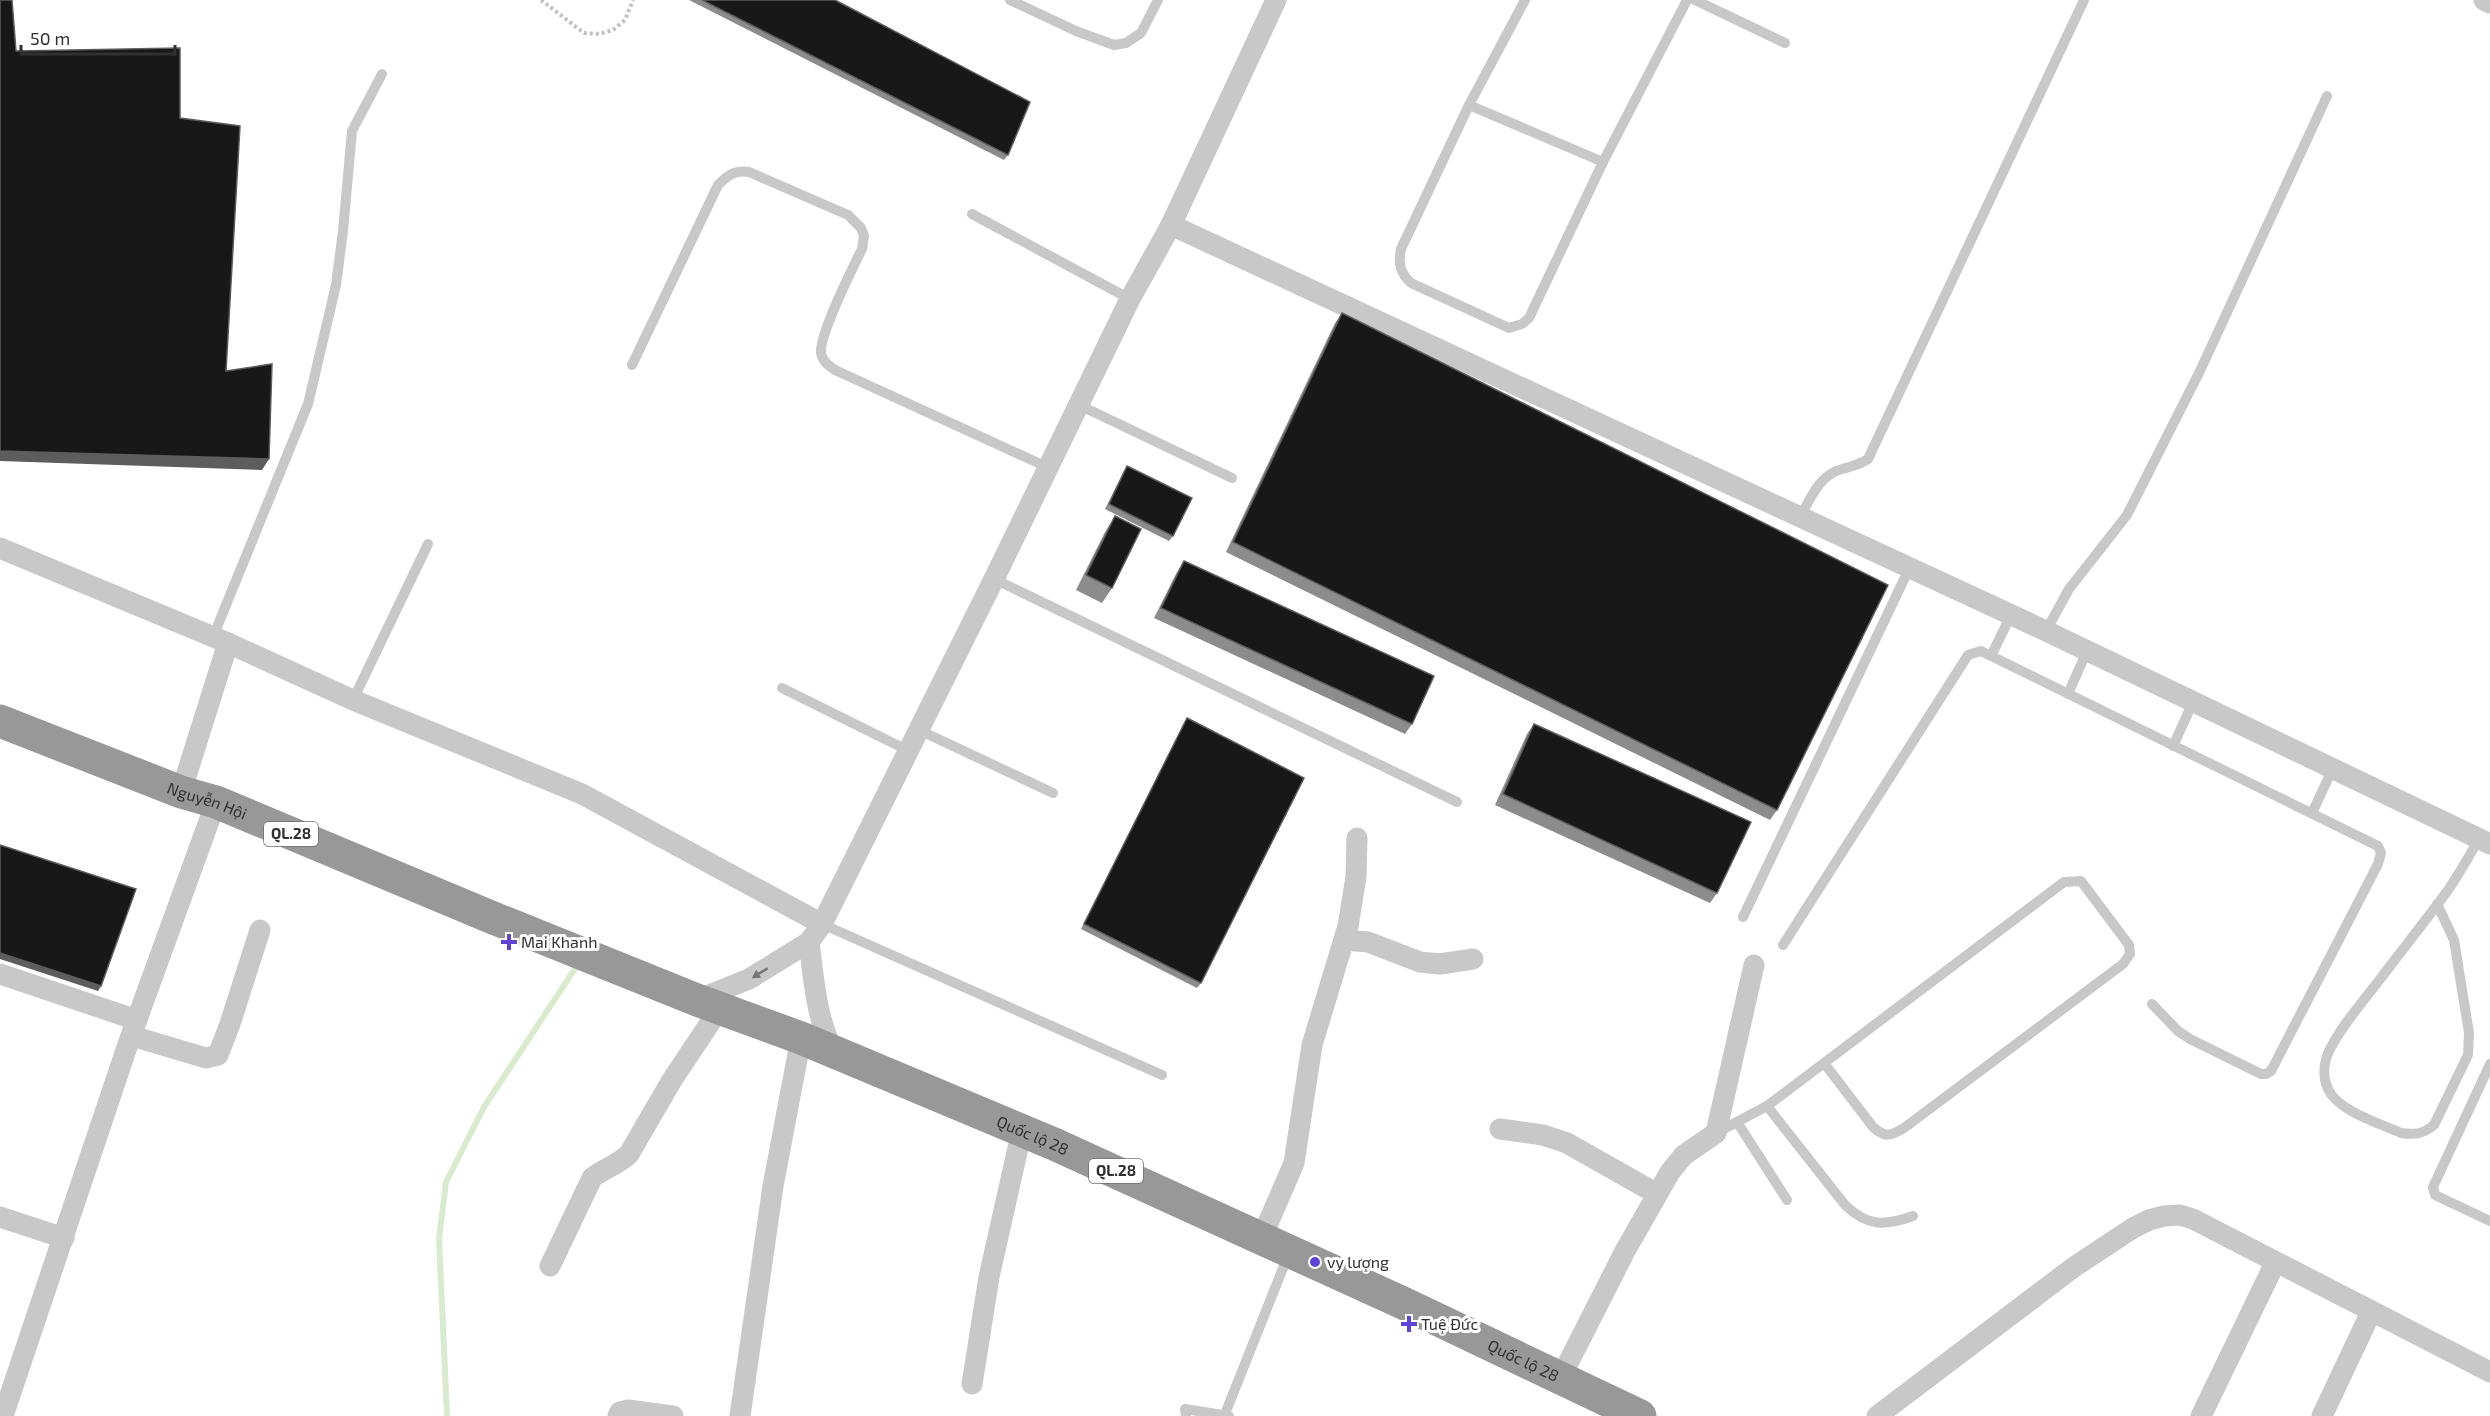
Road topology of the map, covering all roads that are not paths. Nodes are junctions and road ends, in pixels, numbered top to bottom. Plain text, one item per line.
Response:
1 (1010, 0) edge
2 (1158, 0) edge
3 (1276, 0) edge
4 (1525, 0) edge
5 (1687, 0) edge
6 (1695, 0) edge
7 (2084, 0) edge
8 (2484, 0) edge
9 (2490, 3) edge
10 (1785, 43) dead end
11 (382, 74) dead end
12 (2326, 96) dead end
13 (1469, 105) junction
14 (1603, 162) junction
15 (972, 214) dead end
16 (1171, 225) junction
17 (1130, 299) junction
18 (632, 365) dead end
19 (1079, 405) junction
20 (1047, 467) junction
21 (1232, 478) dead end
22 (1800, 518) junction
23 (428, 544) dead end
24 (0, 548) edge
25 (1909, 569) junction
26 (994, 579) junction
27 (2011, 615) junction
28 (2046, 631) junction
29 (221, 640) junction
30 (2087, 651) junction
31 (1991, 656) junction
32 (782, 688) dead end
33 (2068, 694) junction
34 (353, 700) junction
35 (2193, 702) junction
36 (0, 721) edge
37 (919, 730) junction
38 (2173, 746) junction
39 (909, 751) junction
40 (2332, 768) junction
41 (181, 792) junction
42 (1053, 794) dead end
43 (216, 802) junction
44 (1457, 802) dead end
45 (2312, 813) junction
46 (1357, 838) dead end
47 (2484, 841) edge
48 (2437, 904) junction
49 (1743, 917) dead end
50 (822, 924) junction
51 (260, 930) dead end
52 (1344, 940) junction
53 (809, 942) junction
54 (1784, 945) dead end
55 (580, 953) joint
56 (1473, 959) dead end
57 (1754, 965) dead end
58 (0, 974) edge
59 (709, 1004) junction
60 (2152, 1004) dead end
61 (134, 1028) junction
62 (801, 1038) junction
63 (835, 1054) junction
64 (1824, 1063) junction
65 (2490, 1065) edge
66 (1162, 1076) dead end
67 (1767, 1106) junction
68 (1737, 1122) junction
69 (1500, 1129) dead end
70 (1022, 1130) junction
71 (1716, 1133) junction
72 (1657, 1194) junction
73 (1787, 1200) dead end
74 (1914, 1216) dead end
75 (0, 1217) edge
76 (2490, 1221) edge
77 (64, 1238) junction
78 (1276, 1244) junction
79 (2275, 1263) junction
80 (550, 1266) dead end
81 (2371, 1312) junction
82 (2490, 1372) edge
83 (1561, 1377) junction
84 (972, 1384) dead end
85 (1227, 1415) edge
86 (3, 1416) edge
87 (618, 1416) edge
88 (673, 1416) edge
89 (740, 1416) edge
90 (1186, 1416) edge
91 (1640, 1416) edge
92 (1877, 1416) edge
93 (2201, 1416) edge
94 (2322, 1416) edge

1 - 2 lane
3 - 16 street
4 - 13 lane
5 - 14 lane
6 - 10 lane
7 - 22 lane
8 - 9 street
11 - 29 lane
12 - 28 lane
13 - 14 lane
13 - 14 lane
15 - 17 lane
16 - 17 street
16 - 22 street
17 - 19 street
18 - 20 lane
19 - 20 street
19 - 21 lane
20 - 26 street
22 - 25 street
23 - 34 lane
24 - 29 street
25 - 27 street
25 - 49 lane
26 - 37 street
26 - 44 lane
27 - 28 street
27 - 31 lane
28 - 30 street
29 - 34 street
29 - 41 street
30 - 33 lane
30 - 35 street
31 - 33 lane
31 - 54 lane
32 - 39 lane
33 - 38 lane
34 - 50 street
35 - 38 lane
35 - 40 street
36 - 41 highway, Nguyễn Hội / QL.28
37 - 39 street
37 - 42 lane
38 - 45 lane
39 - 50 street
40 - 45 lane
40 - 47 street
41 - 43 highway, Nguyễn Hội / QL.28
43 - 55 highway, Nguyễn Hội / QL.28
43 - 61 street
45 - 60 lane
46 - 52 street
47 - 48 lane
48 - 48 lane
50 - 53 street
50 - 66 lane
51 - 61 street
52 - 56 street
52 - 78 street
53 -> 59 street
53 - 63 street
55 - 59 highway, Quốc lộ 28 / QL.28
57 - 71 street
58 - 61 street
59 - 62 highway, Quốc lộ 28 / QL.28
59 - 80 street
61 - 77 street
62 - 63 highway, Quốc lộ 28 / QL.28
62 - 89 street
63 - 70 highway, Quốc lộ 28 / QL.28
64 - 64 lane
64 - 67 lane
65 - 76 lane
67 - 68 lane
67 - 74 lane
68 - 71 lane
68 - 73 lane
69 - 72 street
70 - 78 highway, Quốc lộ 28 / QL.28
70 - 84 street
71 - 72 street
72 - 83 street
75 - 77 street
77 - 86 street
78 - 83 highway, Quốc lộ 28 / QL.28
78 - 85 lane
79 - 81 street
79 - 92 street
79 - 93 street
81 - 82 street
81 - 94 street
83 - 91 highway, Quốc lộ 28 / QL.28
85 - 90 lane
87 - 88 street

